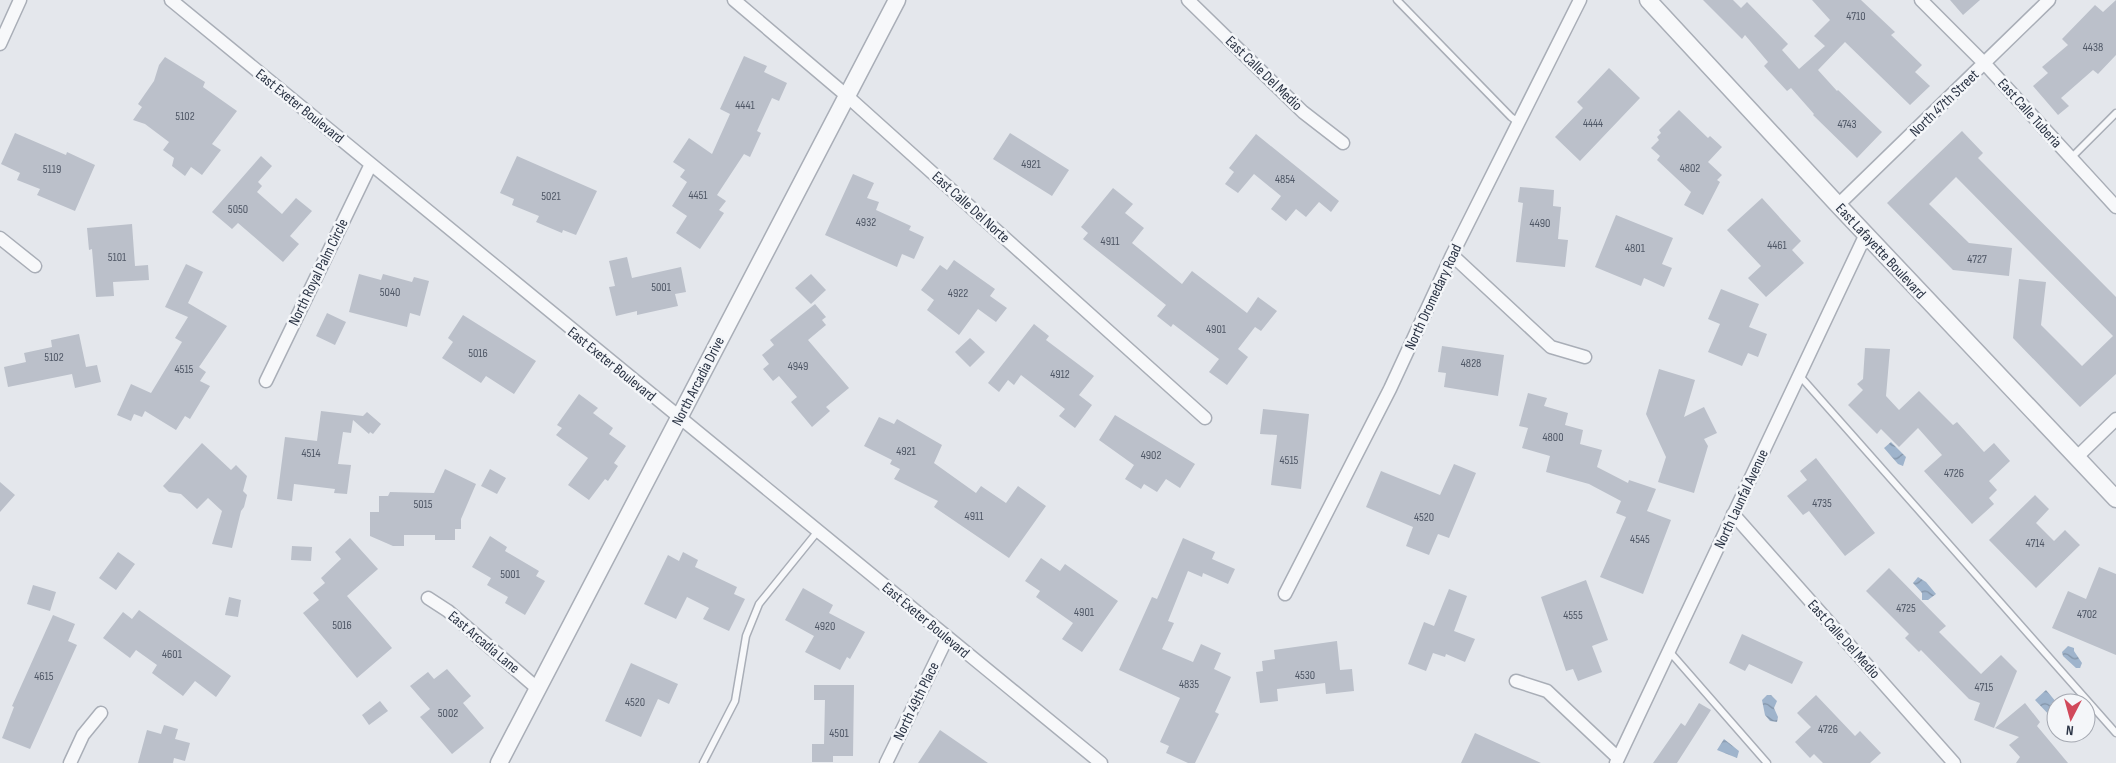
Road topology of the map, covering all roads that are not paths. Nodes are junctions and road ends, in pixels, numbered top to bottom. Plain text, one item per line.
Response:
1 (20, 0) edge
2 (172, 0) edge
3 (734, 0) edge
4 (897, 0) edge
5 (1188, 0) edge
6 (1397, 0) edge
7 (1580, 0) edge
8 (1648, 0) edge
9 (1921, 0) edge
10 (2049, 0) edge
11 (0, 44) edge
12 (1985, 64) junction
13 (847, 96) junction
14 (2116, 113) edge
15 (1519, 123) junction
16 (1343, 143) dead end
17 (2071, 158) junction
18 (371, 164) junction
19 (1838, 205) junction
20 (2116, 208) edge
21 (1866, 234) junction
22 (0, 238) edge
23 (1452, 255) junction
24 (35, 266) dead end
25 (1584, 357) dead end
26 (1799, 375) junction
27 (266, 382) dead end
28 (679, 418) junction
29 (1206, 418) dead end
30 (2116, 419) edge
31 (2076, 458) junction
32 (2116, 499) edge
33 (1734, 514) junction
34 (818, 531) junction
35 (1285, 594) dead end
36 (428, 598) dead end
37 (947, 638) junction
38 (1669, 651) junction
39 (1516, 681) dead end
40 (538, 688) junction
41 (101, 713) dead end
42 (2116, 734) edge
43 (1617, 761) edge
44 (70, 763) edge
45 (500, 763) edge
46 (703, 763) edge
47 (886, 763) edge
48 (1101, 763) edge
49 (1767, 763) edge
50 (1954, 763) edge

1 - 11 street
2 - 18 street, East Exeter Boulevard
3 - 13 street, East Calle Del Norte
4 - 13 street, North Arcadia Drive
5 - 16 street, East Calle Del Medio
6 - 15 lane
7 - 15 street, North Dromedary Road
8 - 19 street, East Lafayette Boulevard
9 - 12 street, East Calle Tuberia
10 - 12 street, North 47th Street
12 - 17 street, East Calle Tuberia
12 - 19 street, North 47th Street
13 - 28 street, North Arcadia Drive
13 - 29 street, East Calle Del Norte
14 - 17 lane
15 - 23 street, North Dromedary Road
17 - 20 street, East Calle Tuberia
18 - 27 street, North Royal Palm Circle
18 - 28 street, East Exeter Boulevard
19 - 21 street, East Lafayette Boulevard
21 - 26 street, North Launfal Avenue
21 - 31 street, East Lafayette Boulevard
22 - 24 street
23 - 25 street
23 - 35 street, North Dromedary Road
26 - 33 street, North Launfal Avenue
26 - 42 lane
28 - 34 street, East Exeter Boulevard
28 - 40 street, North Arcadia Drive
30 - 31 street
31 - 32 street, East Lafayette Boulevard
33 - 38 street, North Launfal Avenue
33 - 50 street, East Calle Del Medio
34 - 37 street, East Exeter Boulevard
34 - 46 lane
36 - 40 street, East Arcadia Lane
37 - 47 street, North 49th Place
37 - 48 street, East Exeter Boulevard
38 - 43 street, North Launfal Avenue
38 - 49 lane
39 - 43 street
40 - 45 street, North Arcadia Drive
41 - 44 street

